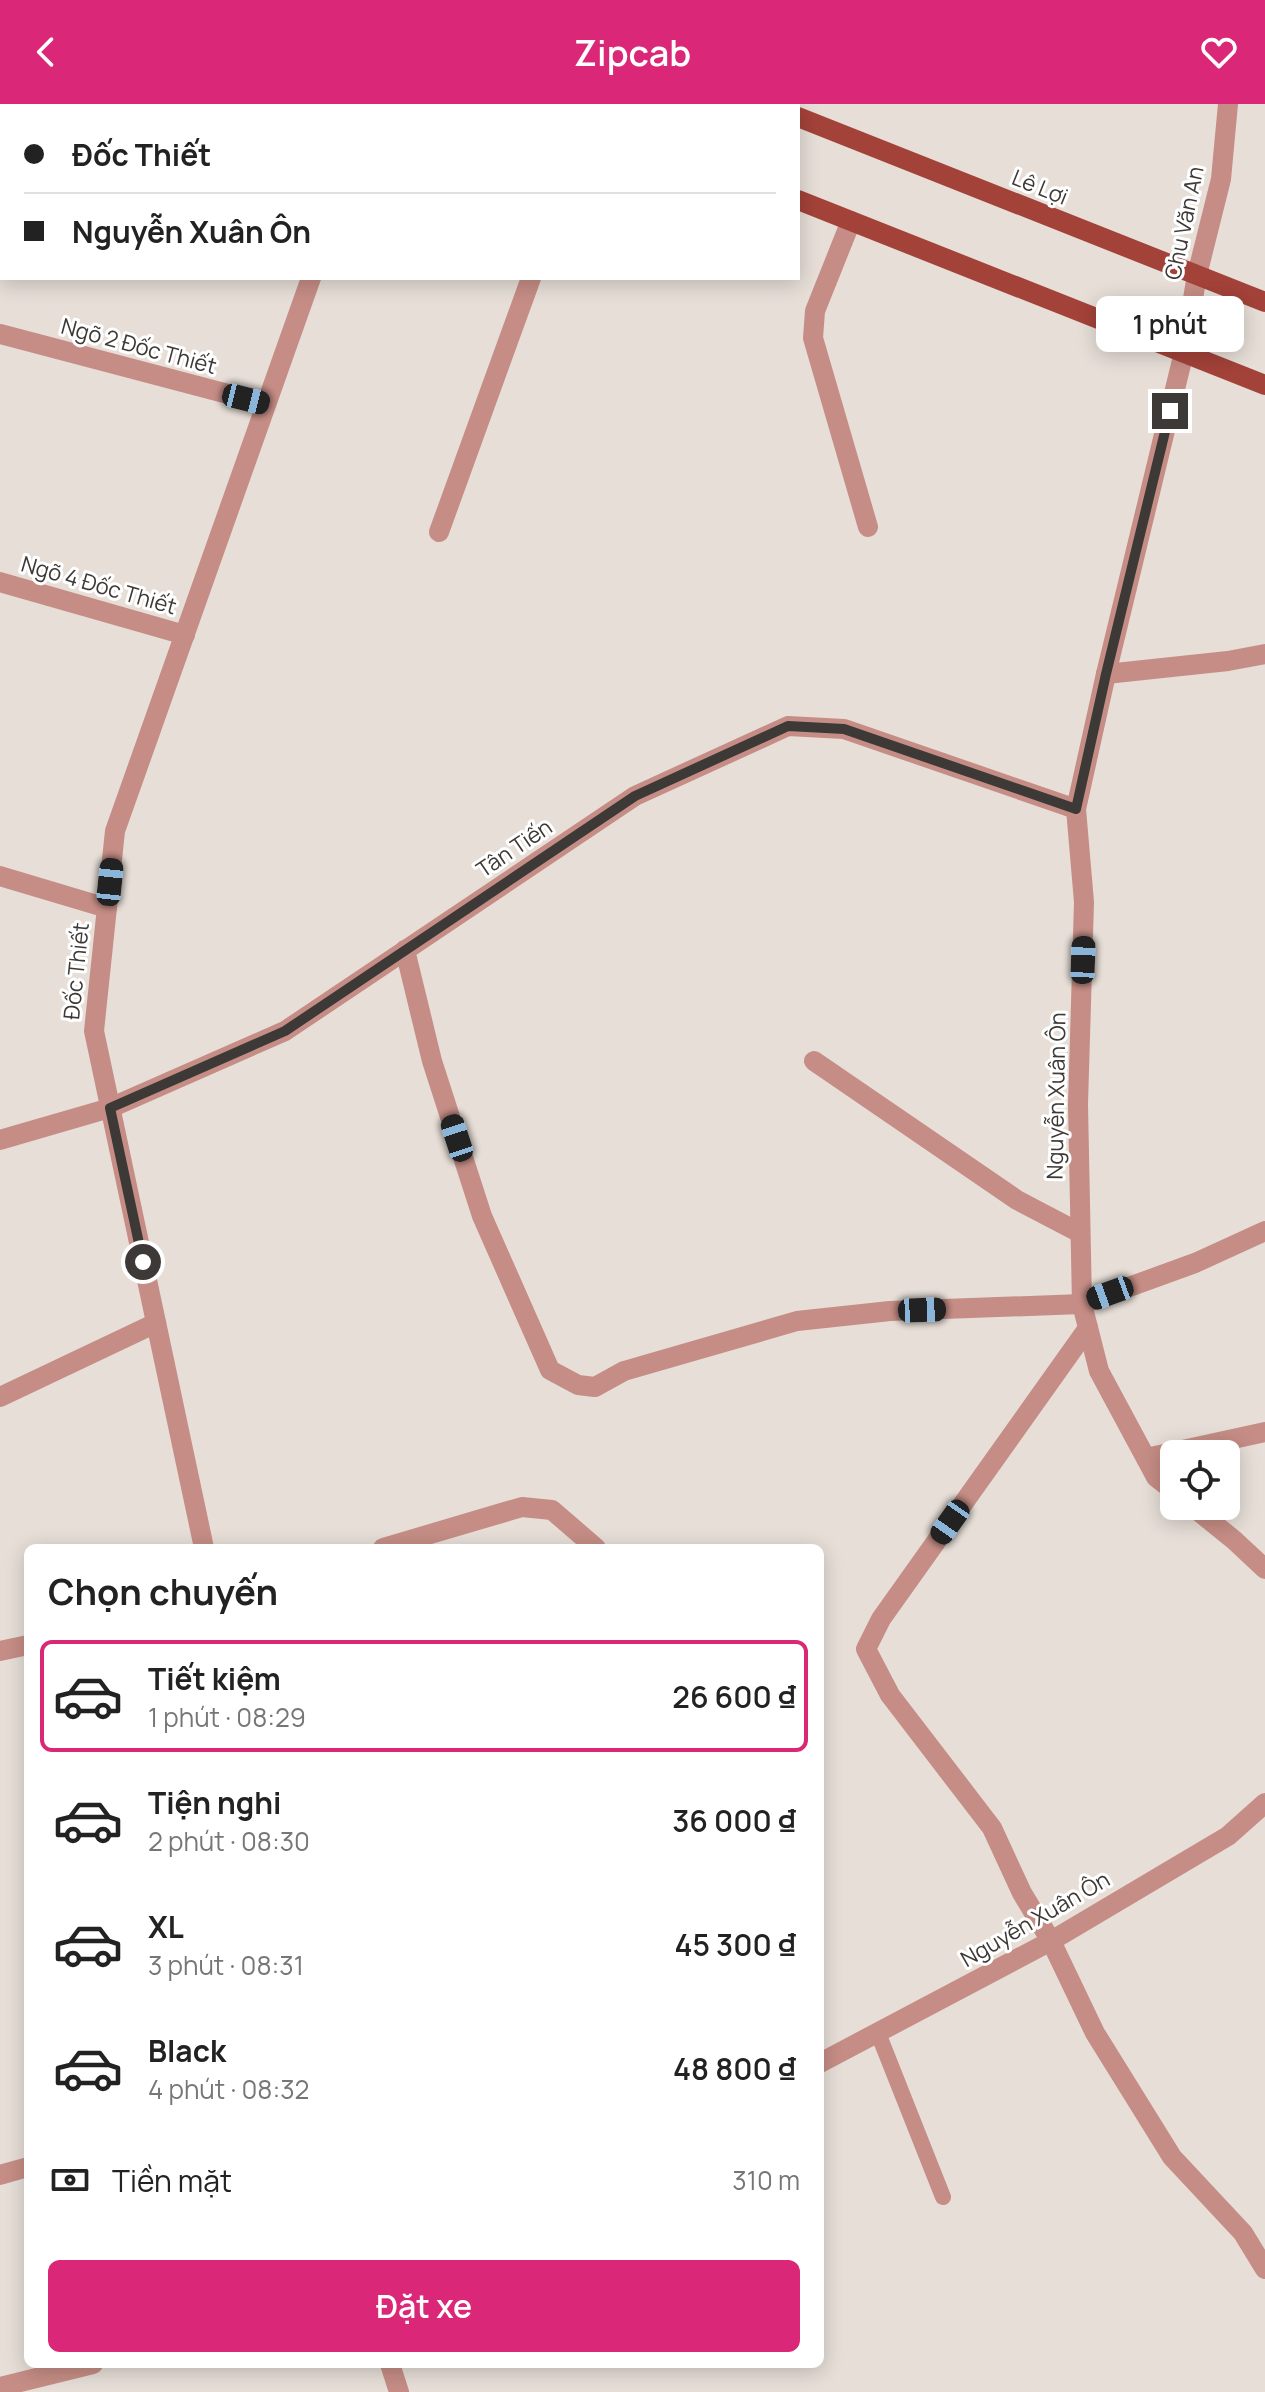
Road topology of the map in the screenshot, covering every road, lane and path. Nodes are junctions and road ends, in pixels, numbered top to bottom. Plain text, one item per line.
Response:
1 (1228, 104) edge
2 (800, 118) edge
3 (800, 201) edge
4 (851, 221) junction
5 (1197, 275) junction
6 (310, 280) edge
7 (530, 280) edge
8 (1265, 302) edge
9 (0, 334) edge
10 (1184, 352) junction
11 (1265, 385) edge
12 (266, 404) junction
13 (868, 527) dead end
14 (439, 532) dead end
15 (0, 582) edge
16 (185, 635) junction
17 (1265, 654) edge
18 (1106, 674) junction
19 (1076, 809) junction
20 (0, 876) edge
21 (107, 908) junction
22 (405, 950) junction
23 (814, 1061) dead end
24 (110, 1108) junction
25 (0, 1140) edge
26 (1265, 1231) edge
27 (1080, 1233) junction
28 (1082, 1304) junction
29 (156, 1323) junction
30 (1088, 1328) junction
31 (0, 1397) edge
32 (1265, 1432) edge
33 (1146, 1458) junction
34 (1160, 1480) edge
35 (1209, 1520) edge
36 (203, 1544) edge
37 (397, 1544) edge
38 (591, 1544) edge
39 (1265, 1569) edge
40 (24, 1646) edge
41 (0, 1651) edge
42 (1265, 1803) edge
43 (1051, 1941) junction
44 (878, 2033) junction
45 (824, 2061) edge
46 (24, 2168) edge
47 (0, 2175) edge
48 (943, 2197) dead end
49 (1265, 2269) edge
50 (82, 2368) edge
51 (391, 2368) edge
52 (31, 2386) edge
53 (0, 2387) edge
54 (399, 2392) edge

1 - 5 street, Chu Văn An
2 - 5 main road, Lê Lợi
3 - 4 main road
4 - 10 main road
4 - 13 street
5 - 8 main road, Lê Lợi
5 - 10 street, Chu Văn An
6 - 12 street, Đốc Thiết
7 - 14 street
9 - 12 street, Ngõ 2 Đốc Thiết
10 - 11 main road
10 - 18 street, Nguyễn Xuân Ôn
12 - 16 street, Đốc Thiết
15 - 16 street, Ngõ 4 Đốc Thiết
16 - 21 street, Đốc Thiết
17 - 18 street
18 - 19 street, Nguyễn Xuân Ôn
19 - 22 street, Tân Tiến
19 - 27 street, Nguyễn Xuân Ôn
20 - 21 street
21 - 24 street, Đốc Thiết
22 - 24 street, Tân Tiến
22 - 28 street
23 - 27 street
24 - 25 street, Tân Tiến
24 - 29 street, Đốc Thiết
26 - 28 street
27 - 28 street, Nguyễn Xuân Ôn
28 - 30 street, Nguyễn Xuân Ôn
29 - 31 street
29 - 36 street, Đốc Thiết
30 - 33 street, Nguyễn Xuân Ôn
30 - 43 street
32 - 33 street
33 - 34 street, Nguyễn Xuân Ôn
35 - 39 street
37 - 38 street
40 - 41 street
42 - 43 street, Nguyễn Xuân Ôn
43 - 44 street, Nguyễn Xuân Ôn
43 - 49 street
44 - 45 street, Nguyễn Xuân Ôn
44 - 48 lane
46 - 47 street
50 - 52 street
51 - 54 street
52 - 53 street

